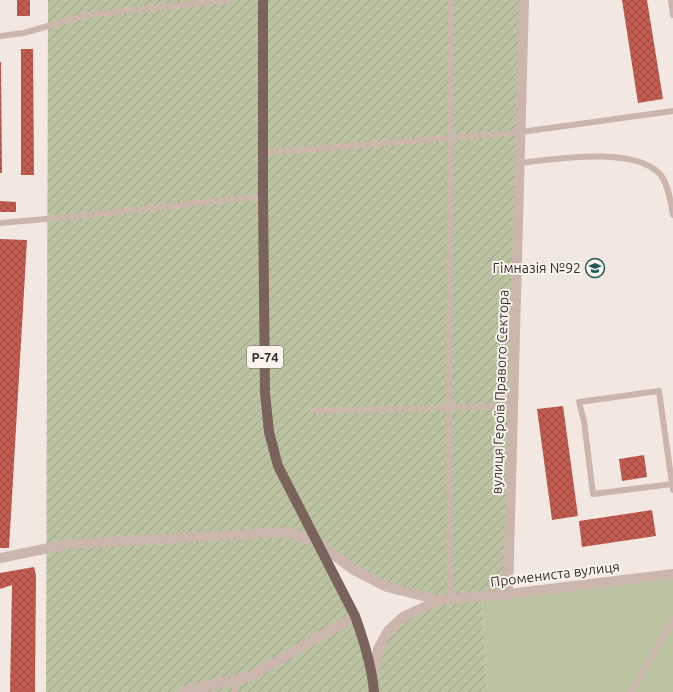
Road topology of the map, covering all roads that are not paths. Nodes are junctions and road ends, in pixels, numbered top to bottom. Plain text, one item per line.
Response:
1 (228, 0) edge
2 (263, 0) edge
3 (452, 0) edge
4 (524, 0) edge
5 (671, 0) edge
6 (673, 15) edge
7 (0, 36) edge
8 (673, 111) edge
9 (521, 132) junction
10 (450, 138) junction
11 (263, 153) junction
12 (520, 163) junction
13 (263, 196) junction
14 (673, 215) edge
15 (0, 223) edge
16 (514, 406) junction
17 (449, 407) junction
18 (312, 411) dead end
19 (673, 486) edge
20 (317, 542) junction
21 (0, 558) edge
22 (673, 574) edge
23 (508, 594) junction
24 (450, 599) junction
25 (439, 600) junction
26 (355, 616) junction
27 (673, 620) edge
28 (373, 677) junction
29 (235, 680) junction
30 (183, 692) edge
31 (235, 692) edge
32 (374, 692) edge
33 (631, 692) edge

1 - 7 lane
2 - 11 main road, Р-74
3 - 10 lane
4 - 9 street, вулиця Героїв Правого Сектора
5 - 6 lane
8 - 9 lane
9 - 10 lane
9 - 12 street, вулиця Героїв Правого Сектора
10 - 11 lane
10 - 17 lane
11 - 13 main road, Р-74
12 - 14 lane
12 - 16 street, вулиця Героїв Правого Сектора
13 - 15 lane
13 - 20 main road, Р-74
16 - 17 lane
16 - 23 street, вулиця Героїв Правого Сектора
17 - 18 lane
17 - 24 lane
19 - 19 lane
20 - 21 street, Промениста вулиця
20 - 25 street, Промениста вулиця
20 - 26 main road, Р-74
22 - 23 street, Промениста вулиця
23 - 24 street, Промениста вулиця
24 - 25 street, Промениста вулиця
25 - 28 street, Промениста вулиця
26 - 28 main road, Р-74
26 - 29 street
27 - 33 lane
28 - 32 main road, Р-74
29 - 30 street
29 - 31 lane

